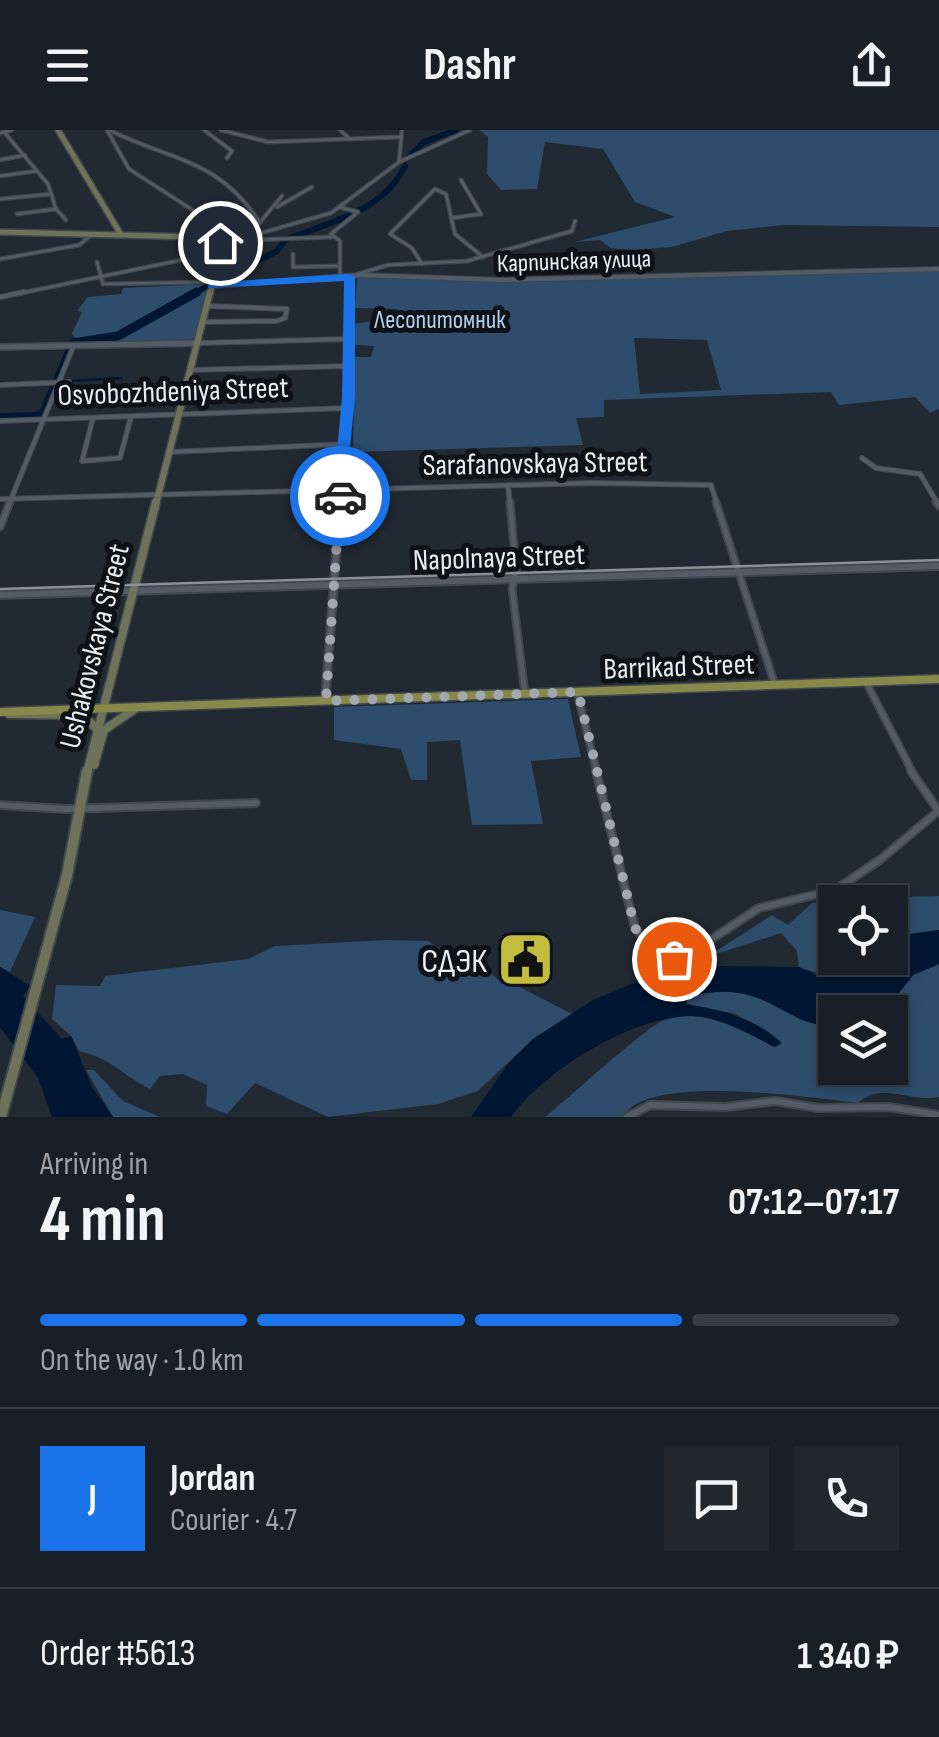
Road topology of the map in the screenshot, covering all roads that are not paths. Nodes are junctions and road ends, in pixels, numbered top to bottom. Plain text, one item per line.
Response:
1 (12, 130) edge
2 (58, 130) edge
3 (108, 130) edge
4 (204, 130) edge
5 (221, 130) edge
6 (340, 130) edge
7 (402, 130) edge
8 (470, 130) edge
9 (306, 132) edge
10 (2, 133) edge
11 (400, 137) junction
12 (302, 138) junction
13 (350, 139) junction
14 (24, 156) junction
15 (227, 158) dead end
16 (0, 160) edge
17 (399, 162) junction
18 (36, 171) junction
19 (0, 176) edge
20 (460, 180) dead end
21 (312, 187) dead end
22 (51, 194) junction
23 (282, 196) dead end
24 (0, 199) edge
25 (339, 207) junction
26 (274, 208) junction
27 (56, 210) junction
28 (16, 214) dead end
29 (450, 218) junction
30 (66, 220) dead end
31 (575, 220) dead end
32 (260, 223) junction
33 (0, 232) edge
34 (94, 234) junction
35 (120, 234) junction
36 (248, 235) junction
37 (331, 237) junction
38 (222, 244) junction
39 (293, 254) dead end
40 (483, 257) junction
41 (0, 259) edge
42 (97, 262) dead end
43 (422, 264) junction
44 (340, 266) junction
45 (939, 270) edge
46 (98, 276) junction
47 (352, 276) junction
48 (340, 278) junction
49 (212, 284) junction
50 (0, 297) edge
51 (207, 306) junction
52 (204, 322) junction
53 (348, 339) junction
54 (199, 343) junction
55 (70, 345) junction
56 (0, 347) edge
57 (348, 366) junction
58 (191, 370) junction
59 (79, 380) dead end
60 (61, 382) junction
61 (0, 385) edge
62 (347, 408) junction
63 (180, 414) junction
64 (131, 416) junction
65 (46, 418) junction
66 (92, 418) junction
67 (0, 420) edge
68 (344, 444) junction
69 (170, 452) junction
70 (862, 458) dead end
71 (508, 485) junction
72 (340, 490) junction
73 (158, 495) junction
74 (0, 499) edge
75 (12, 499) junction
76 (939, 506) edge
77 (0, 528) edge
78 (939, 566) edge
79 (738, 572) junction
80 (513, 579) junction
81 (331, 585) junction
82 (133, 591) junction
83 (0, 595) edge
84 (939, 679) edge
85 (866, 682) junction
86 (775, 686) junction
87 (578, 692) junction
88 (525, 694) junction
89 (326, 701) junction
90 (139, 707) junction
91 (102, 708) junction
92 (0, 712) edge
93 (96, 729) junction
94 (256, 803) dead end
95 (0, 805) edge
96 (82, 808) junction
97 (939, 812) edge
98 (939, 1115) edge
99 (1, 1117) edge
100 (627, 1117) edge

1 - 10 street
2 - 35 main road
3 - 32 street
3 - 38 street
4 - 15 street
5 - 12 street
6 - 13 street
7 - 11 street
8 - 17 street
9 - 12 street
10 - 14 street
11 - 13 street
11 - 17 street
12 - 13 street
14 - 16 street
14 - 18 street
17 - 25 street
18 - 19 street
18 - 22 street
20 - 29 street
21 - 26 street
22 - 24 street
22 - 27 street
23 - 26 street
25 - 36 street
25 - 37 street
26 - 32 street
27 - 28 street
27 - 30 street
29 - 40 street
29 - 43 street
31 - 40 street
32 - 36 street
33 - 34 main road
34 - 35 main road
34 - 41 street
35 - 38 main road
36 - 38 street
37 - 38 street
37 - 44 street
38 - 46 street
38 - 49 main road, Ushakovskaya Street
39 - 44 street
40 - 43 street
42 - 46 street
43 - 47 street
44 - 48 street
45 - 47 street, Карпинская улица
46 - 49 street
46 - 50 street
47 - 48 street, Карпинская улица
47 - 53 street
48 - 49 street, Карпинская улица
49 - 51 main road, Ushakovskaya Street
51 - 52 main road, Ushakovskaya Street
51 - 52 street
52 - 54 main road, Ushakovskaya Street
53 - 54 street
53 - 57 street
54 - 55 street
54 - 58 main road, Ushakovskaya Street
55 - 56 street
55 - 60 street
57 - 58 street
57 - 62 street
58 - 63 main road, Ushakovskaya Street
59 - 60 street
60 - 61 street
60 - 65 street
62 - 63 street, Osvobozhdeniya Street
62 - 68 street
63 - 64 street, Osvobozhdeniya Street
63 - 69 main road, Ushakovskaya Street
64 - 66 street, Osvobozhdeniya Street
64 - 66 street
65 - 66 street, Osvobozhdeniya Street
65 - 67 street, Osvobozhdeniya Street
65 - 75 street
68 - 69 street
68 - 72 street
69 - 73 main road, Ushakovskaya Street
70 - 76 street
71 - 72 street, Sarafanovskaya Street
71 - 79 street, Sarafanovskaya Street
71 - 80 street
72 - 73 street, Sarafanovskaya Street
72 - 81 street
73 - 75 street, Sarafanovskaya Street
73 - 82 main road, Ushakovskaya Street
74 - 75 street, Sarafanovskaya Street
75 - 77 street
78 - 79 street, Napolnaya Street
79 - 80 street, Napolnaya Street
79 - 86 street
80 - 81 street, Napolnaya Street
80 - 88 street
81 - 82 street, Napolnaya Street
81 - 89 street
82 - 83 street, Napolnaya Street
82 - 91 main road, Ushakovskaya Street
84 - 85 main road, Barrikad Street
85 - 86 main road, Barrikad Street
85 - 97 street
86 - 87 main road, Barrikad Street
87 - 88 main road, Barrikad Street
87 - 97 street
88 - 89 main road, Barrikad Street
89 - 90 main road, Barrikad Street
90 - 91 main road, Barrikad Street
90 - 96 main road
91 - 92 main road, Barrikad Street
91 - 93 main road, Ushakovskaya Street
92 - 93 main road
93 - 96 main road, Ushakovskaya Street
94 - 96 street
95 - 96 street
96 - 99 main road, Ushakovskaya Street
98 - 100 street

